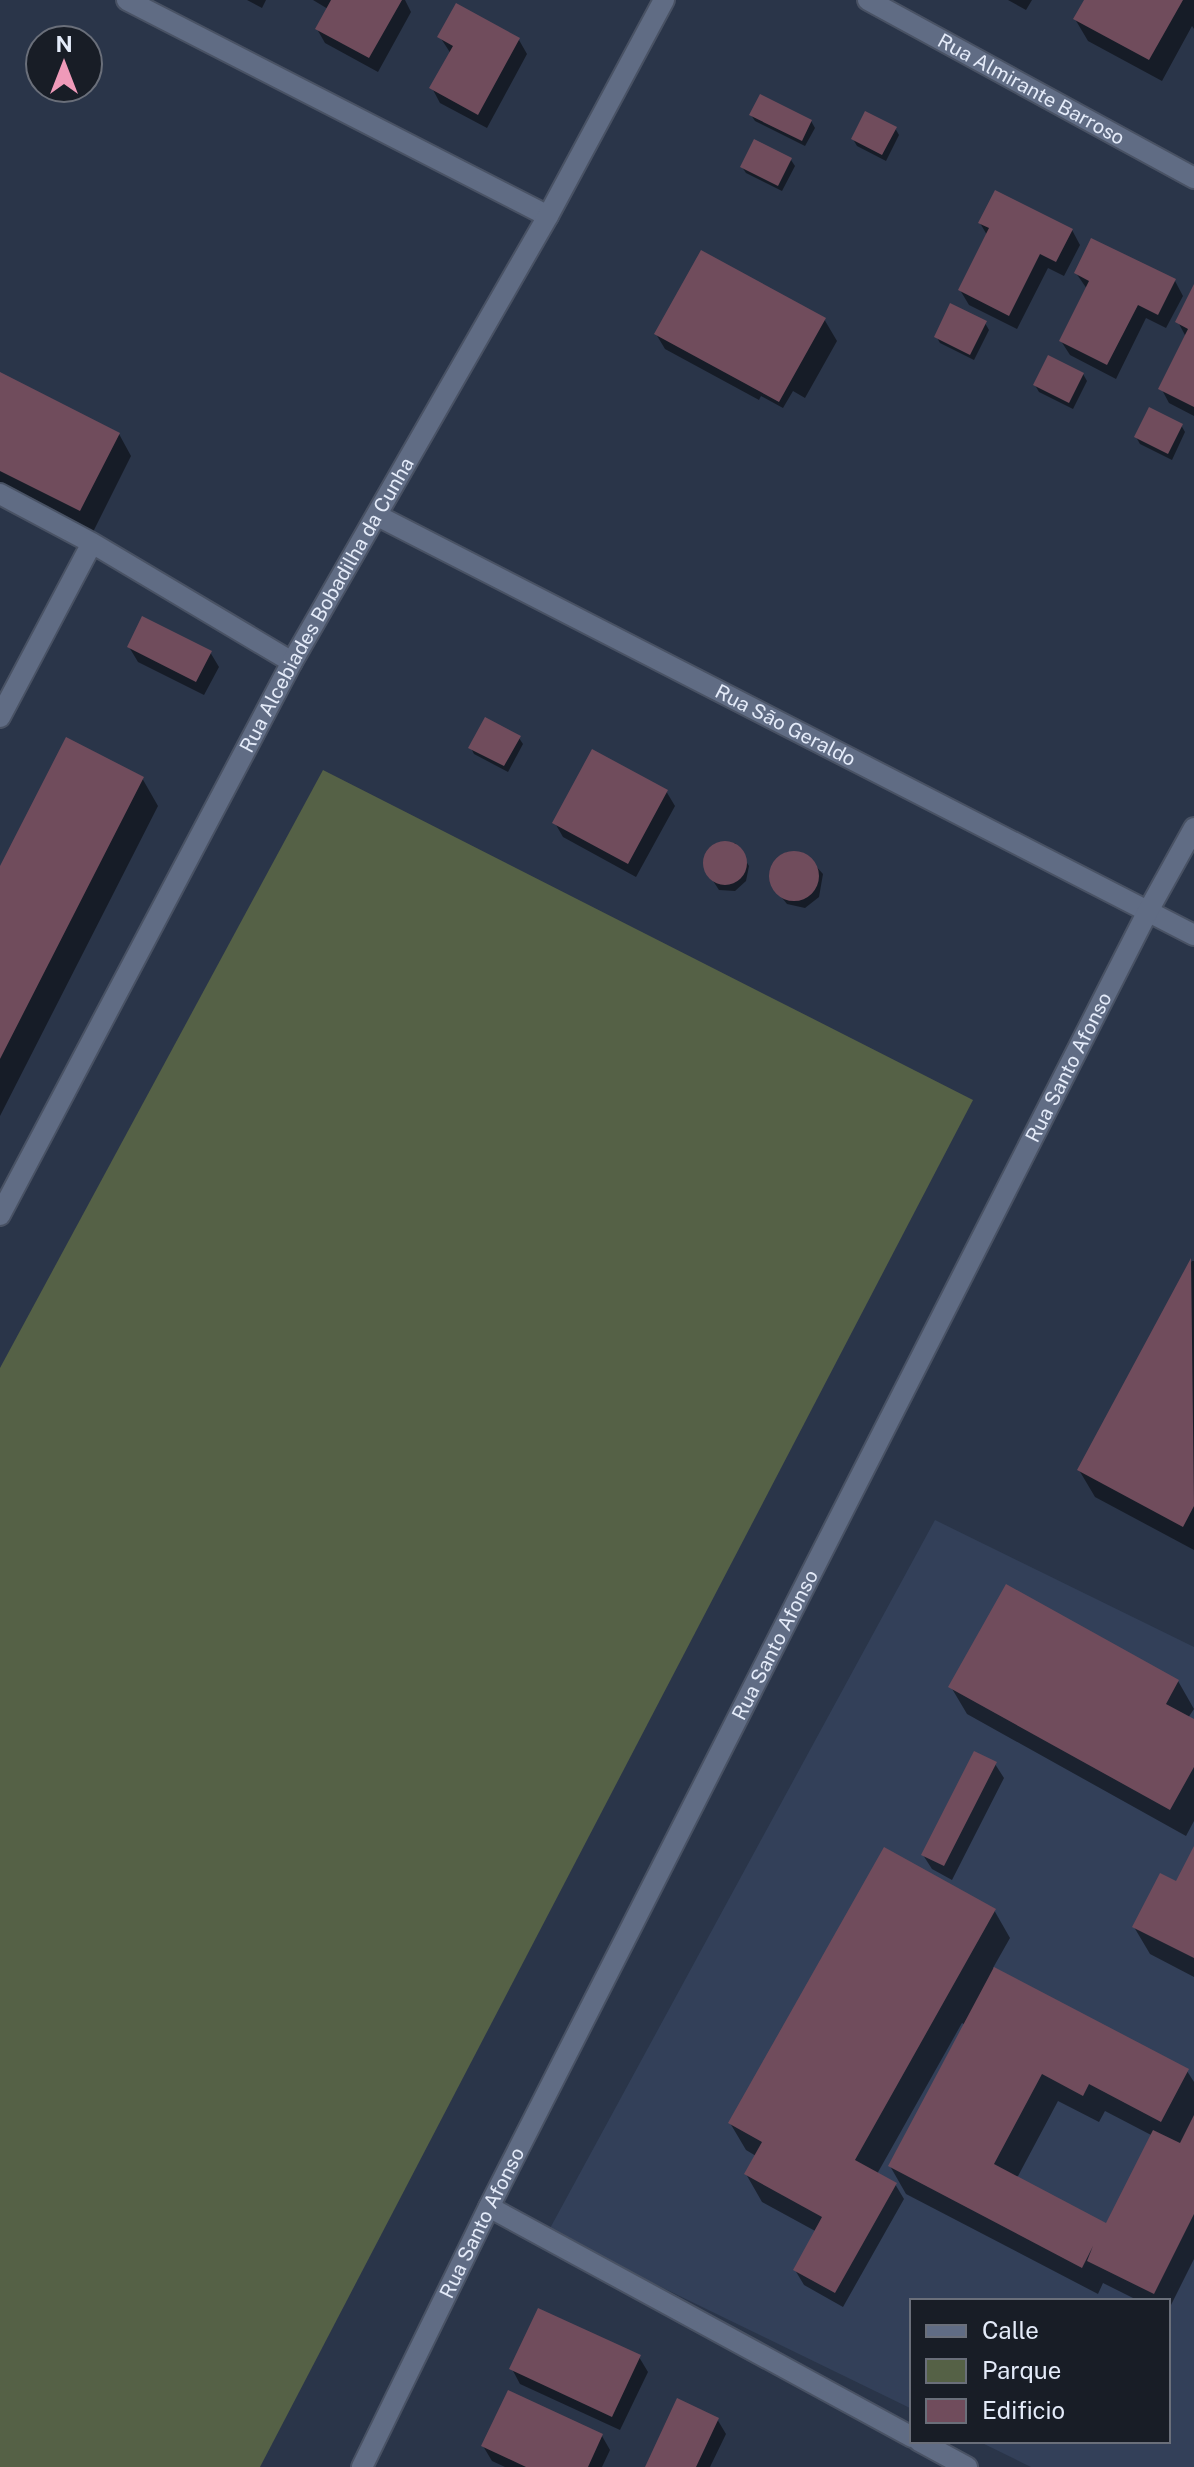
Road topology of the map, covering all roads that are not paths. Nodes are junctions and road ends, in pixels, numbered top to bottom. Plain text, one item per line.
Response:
1 (127, 0) edge
2 (664, 0) edge
3 (868, 0) edge
4 (1194, 178) edge
5 (548, 216) junction
6 (0, 494) edge
7 (378, 516) junction
8 (92, 543) junction
9 (292, 662) junction
10 (0, 717) edge
11 (1194, 828) edge
12 (1148, 911) junction
13 (1194, 935) edge
14 (0, 1215) edge
15 (489, 2207) junction
16 (910, 2436) edge
17 (923, 2443) edge
18 (362, 2467) edge
19 (967, 2467) edge

1 - 5 street
2 - 5 street, Rua Alcebiades Bobadilha da Cunha
3 - 4 street, Rua Almirante Barroso
5 - 7 street, Rua Alcebiades Bobadilha da Cunha
6 - 8 street
7 - 9 street, Rua Alcebiades Bobadilha da Cunha
7 - 12 street, Rua São Geraldo
8 - 9 street
8 - 10 street
9 - 14 street, Rua Alcebiades Bobadilha da Cunha
11 - 12 street, Rua Santo Afonso
12 - 13 street, Rua São Geraldo
12 - 15 street, Rua Santo Afonso
15 - 16 street
15 - 18 street, Rua Santo Afonso
17 - 19 street

